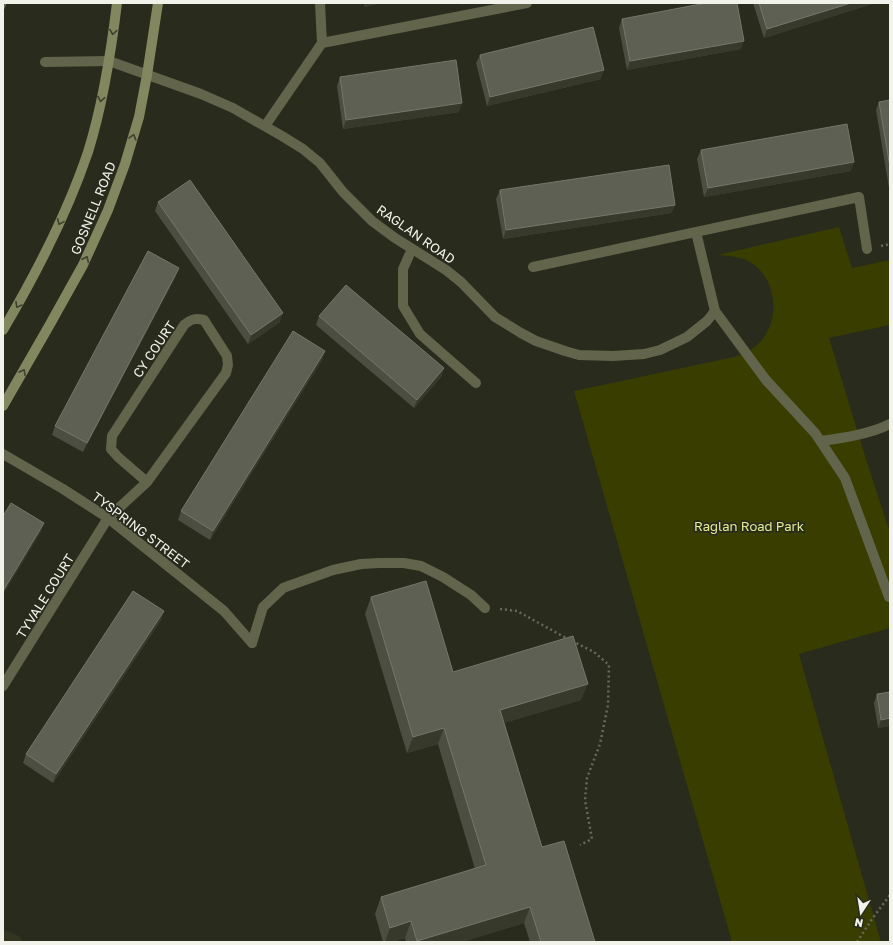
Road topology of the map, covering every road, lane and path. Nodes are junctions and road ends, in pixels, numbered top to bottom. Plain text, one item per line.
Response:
1 (117, 3) edge
2 (158, 3) edge
3 (320, 3) edge
4 (528, 3) edge
5 (322, 43) junction
6 (109, 61) junction
7 (45, 62) dead end
8 (147, 75) junction
9 (265, 126) junction
10 (696, 232) junction
11 (412, 249) junction
12 (867, 249) dead end
13 (534, 267) dead end
14 (715, 311) junction
15 (3, 330) edge
16 (476, 383) dead end
17 (3, 406) edge
18 (890, 424) edge
19 (821, 441) junction
20 (3, 454) edge
21 (147, 482) junction
22 (108, 518) junction
23 (888, 597) dead end
24 (485, 608) joint
25 (3, 686) edge
26 (580, 845) dead end
27 (890, 895) edge
28 (857, 942) edge

1 -> 6 main road, GOSNELL ROAD
2 - 8 main road, GOSNELL ROAD
3 - 5 street
4 - 5 street
5 - 9 street
6 - 7 street
6 - 8 street, RAGLAN ROAD
6 -> 15 main road, GOSNELL ROAD
8 - 9 street, RAGLAN ROAD
17 -> 8 main road, GOSNELL ROAD
9 - 11 street, RAGLAN ROAD
10 - 12 street
10 - 13 street
10 - 14 street
11 - 14 street, RAGLAN ROAD
11 - 16 street
14 - 19 street
18 - 19 street
19 - 23 street
20 - 22 street, TYSPRING STREET
21 - 21 street, CY COURT
21 - 22 street, CY COURT
22 - 24 street, TYSPRING STREET
22 - 25 street, TYVALE COURT
24 - 26 path
27 - 28 path

